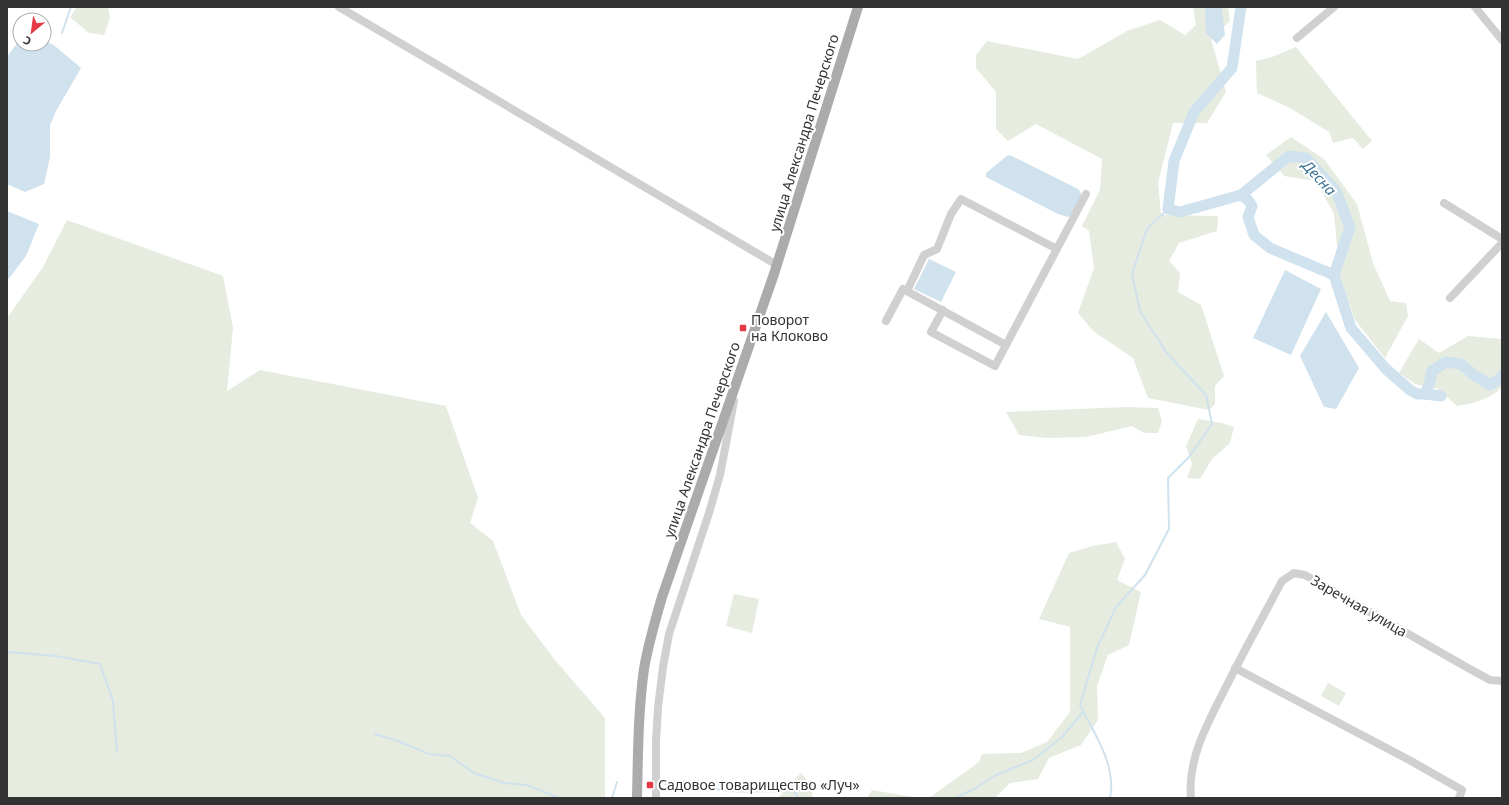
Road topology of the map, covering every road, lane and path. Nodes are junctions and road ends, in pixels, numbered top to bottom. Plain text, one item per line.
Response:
1 (339, 7) edge
2 (858, 7) edge
3 (1334, 7) edge
4 (1475, 7) edge
5 (1297, 38) dead end
6 (1502, 40) edge
7 (1086, 194) dead end
8 (1444, 202) dead end
9 (1502, 239) edge
10 (1502, 243) edge
11 (1057, 248) junction
12 (777, 265) junction
13 (907, 291) junction
14 (1450, 298) dead end
15 (943, 310) junction
16 (886, 321) dead end
17 (1006, 344) junction
18 (738, 381) junction
19 (1235, 668) junction
20 (1502, 681) edge
21 (637, 798) edge
22 (656, 798) edge
23 (1191, 798) edge
24 (1458, 798) edge

1 - 12 street
2 - 12 main road, улица Александра Печерского
3 - 5 street
4 - 6 street
7 - 11 street
8 - 9 street
10 - 14 street
11 - 13 street
11 - 17 street
12 - 18 main road, улица Александра Печерского
13 - 15 street
13 - 16 street
15 - 17 street
15 - 17 street
18 - 21 main road, улица Александра Печерского
18 - 22 street
19 - 20 street, Заречная улица
19 - 23 street, Заречная улица
19 - 24 street

